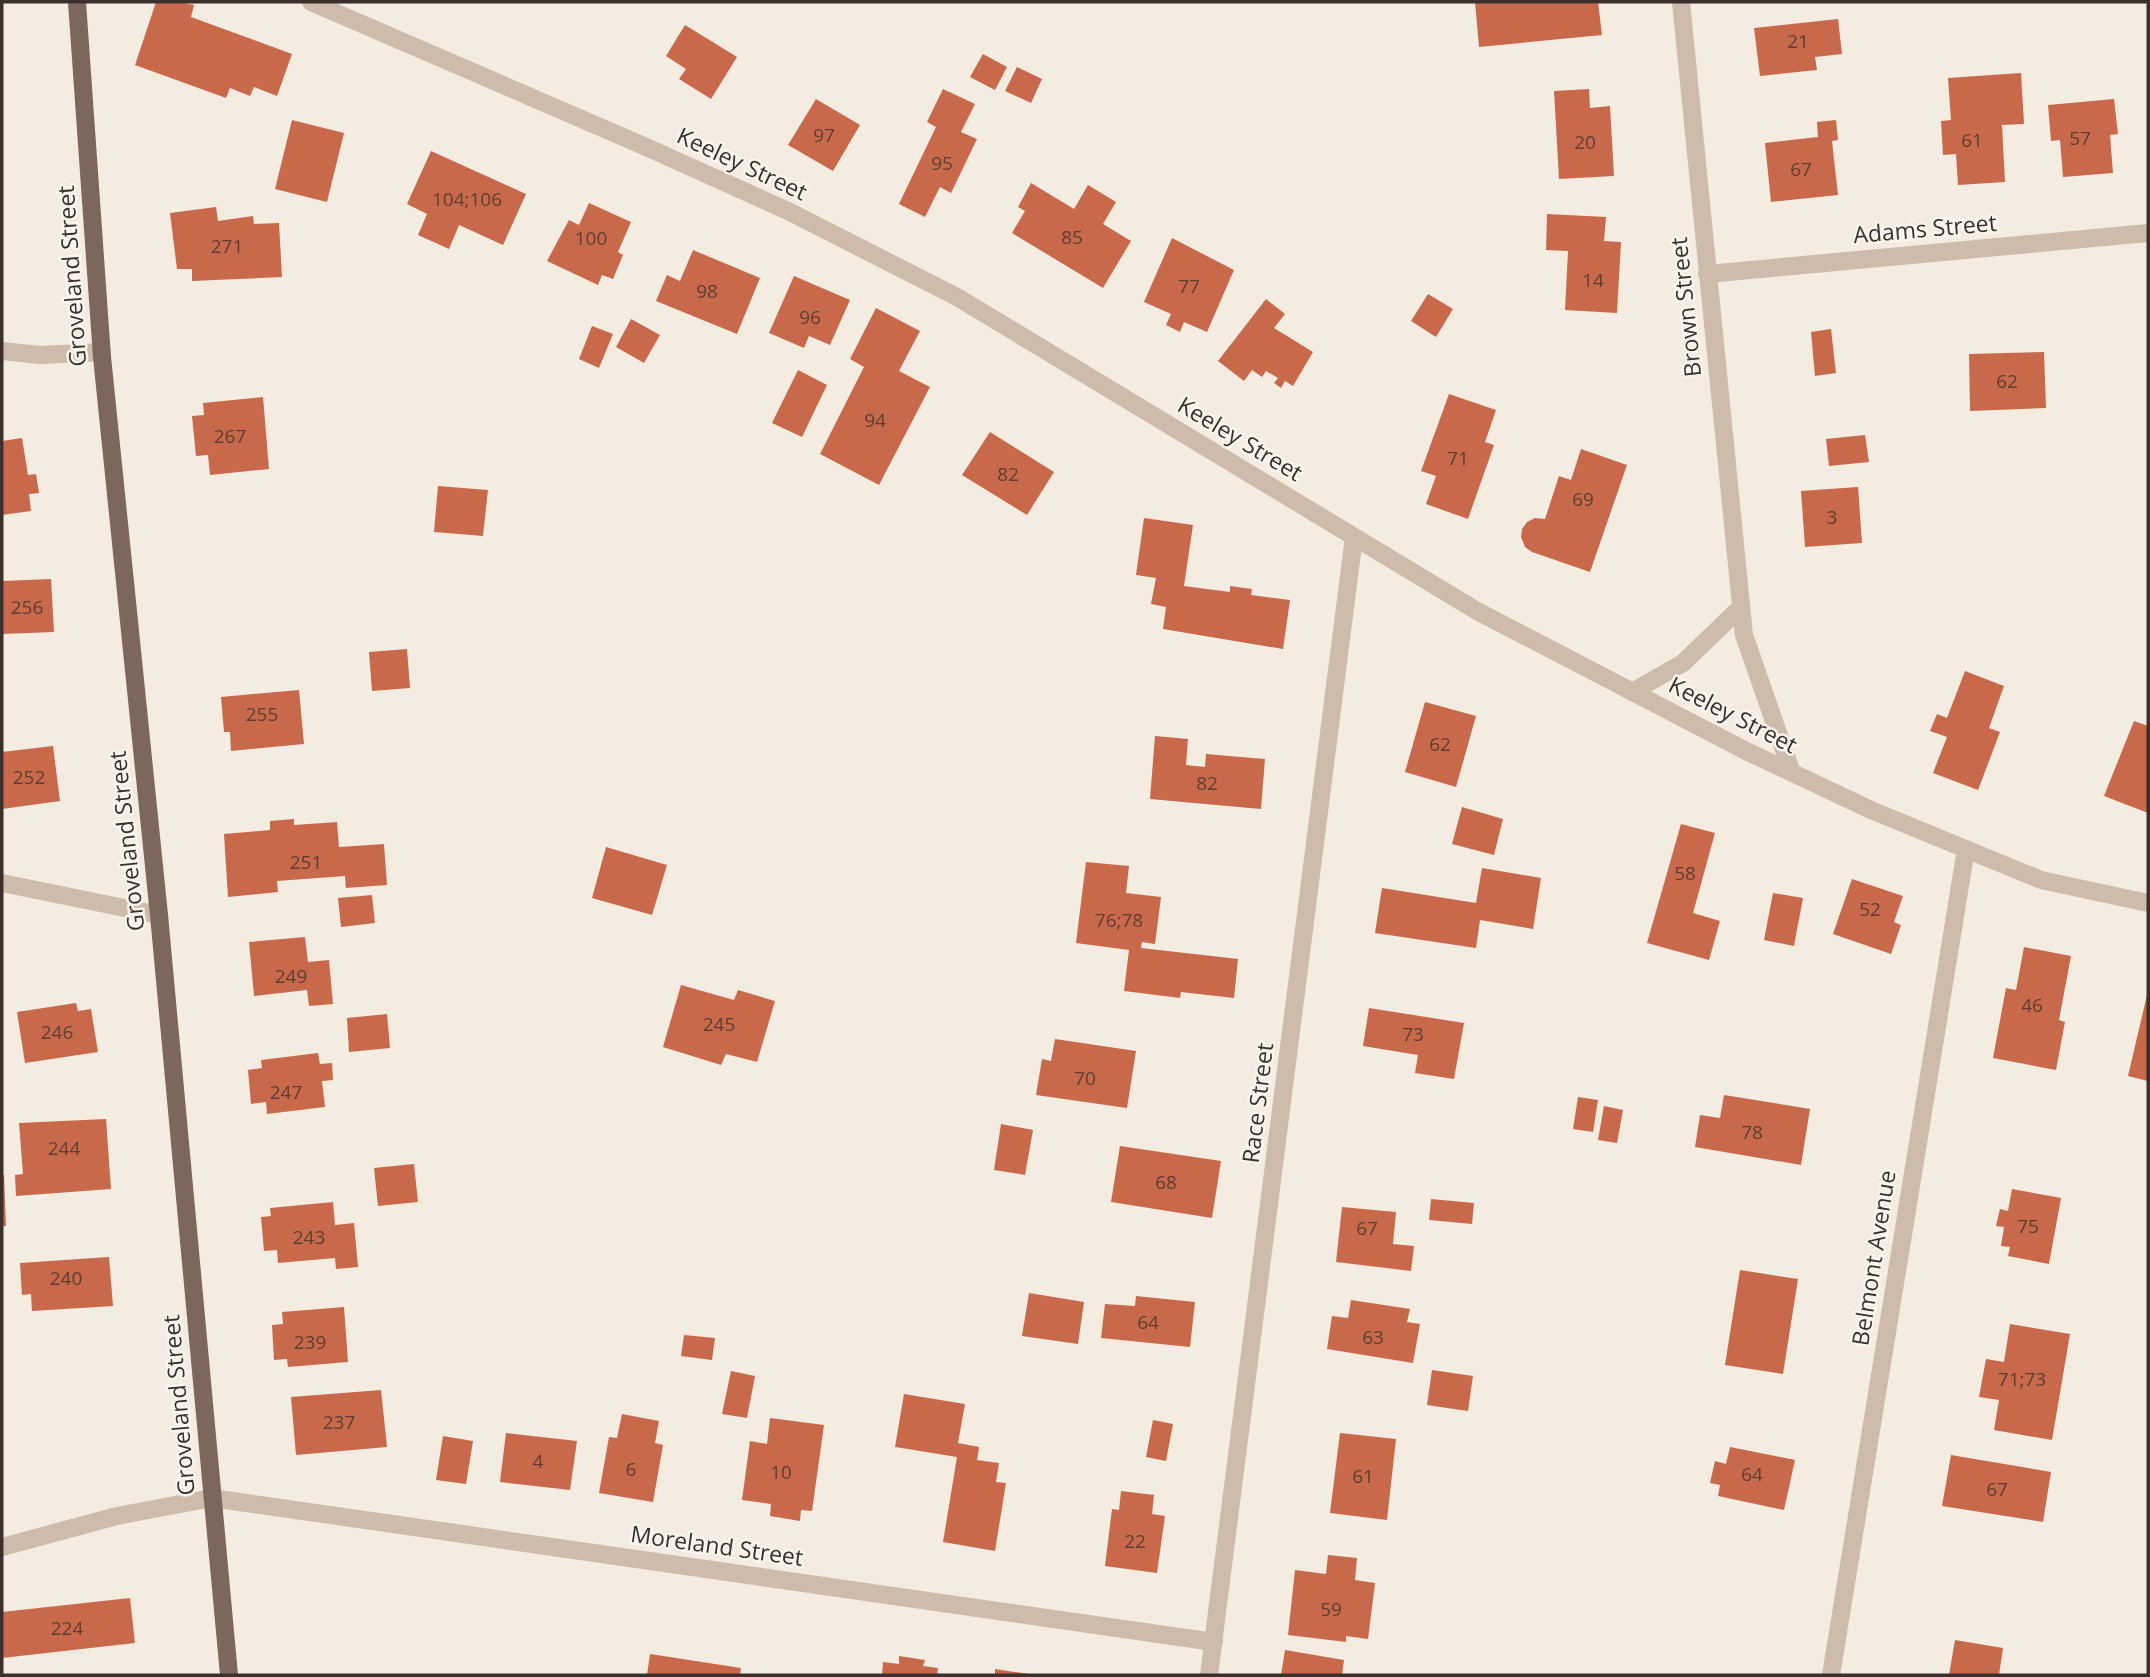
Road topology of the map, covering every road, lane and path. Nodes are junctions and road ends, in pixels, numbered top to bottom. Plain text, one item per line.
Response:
1 (77, 2) edge
2 (311, 2) edge
3 (1681, 2) edge
4 (2148, 233) edge
5 (1707, 274) junction
6 (2, 351) edge
7 (102, 352) junction
8 (1354, 537) junction
9 (1741, 607) junction
10 (1632, 692) junction
11 (1792, 773) junction
12 (1966, 849) junction
13 (2, 883) edge
14 (2148, 903) edge
15 (159, 915) junction
16 (212, 1498) junction
17 (2, 1547) edge
18 (1214, 1642) junction
19 (229, 1675) edge
20 (1209, 1675) edge
21 (1831, 1675) edge

1 - 7 main road, Groveland Street
2 - 8 street, Keeley Street
3 - 5 street, Brown Street
4 - 5 street, Adams Street
5 - 9 street, Brown Street
6 - 7 street
7 - 15 main road, Groveland Street
8 - 10 street, Keeley Street
8 - 18 street, Race Street
9 - 10 street
9 - 11 street, Brown Street
10 - 11 street, Keeley Street
11 - 12 street, Keeley Street
12 - 14 street, Keeley Street
12 - 21 street, Belmont Avenue
13 - 15 street
15 - 16 main road, Groveland Street
16 - 17 street, Moreland Street
16 - 18 street, Moreland Street
16 - 19 main road, Groveland Street
18 - 20 street, Race Street

